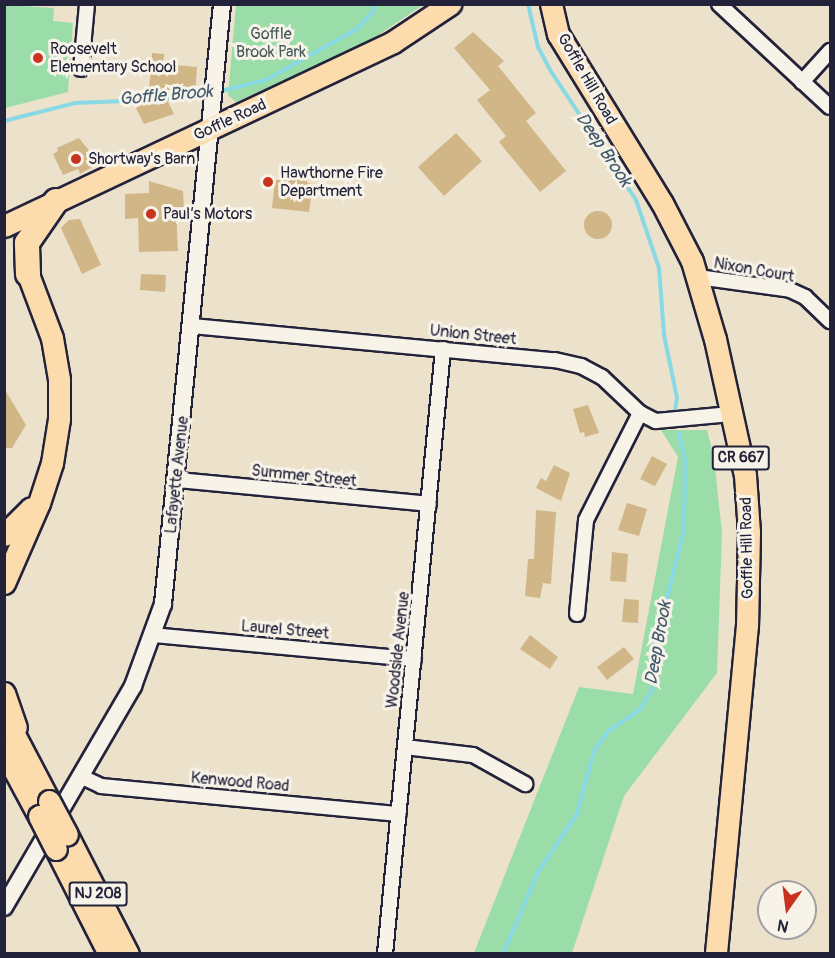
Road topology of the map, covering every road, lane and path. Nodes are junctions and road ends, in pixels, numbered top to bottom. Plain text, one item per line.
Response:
1 (87, 4) edge
2 (222, 4) edge
3 (450, 4) edge
4 (551, 4) edge
5 (719, 4) edge
6 (831, 51) edge
7 (81, 69) dead end
8 (802, 82) junction
9 (831, 107) edge
10 (210, 129) junction
11 (56, 201) junction
12 (4, 226) edge
13 (4, 253) edge
14 (28, 274) junction
15 (698, 277) junction
16 (831, 321) edge
17 (192, 326) junction
18 (443, 349) junction
19 (640, 414) junction
20 (731, 414) junction
21 (177, 480) junction
22 (45, 484) junction
23 (429, 504) junction
24 (4, 535) edge
25 (4, 583) edge
26 (577, 614) dead end
27 (153, 635) junction
28 (414, 659) junction
29 (4, 693) edge
30 (4, 715) edge
31 (405, 747) junction
32 (4, 751) edge
33 (26, 756) junction
34 (4, 767) edge
35 (80, 776) junction
36 (525, 784) dead end
37 (44, 809) junction
38 (399, 813) junction
39 (61, 842) junction
40 (4, 907) edge
41 (109, 954) edge
42 (128, 954) edge
43 (385, 954) edge
44 (716, 954) edge

1 - 7 street
2 - 10 street, Lafayette Avenue
3 - 10 main road, Goffle Road
4 - 15 main road, Goffle Hill Road / CR 667
5 - 8 street
6 - 8 street
8 - 9 street
10 - 11 main road, Goffle Road
10 - 17 street, Lafayette Avenue
11 - 12 main road, Goffle Road
11 - 14 highway
13 - 14 highway
14 - 22 main road
15 - 16 street, Nixon Court
15 - 20 main road, Goffle Hill Road / CR 667
17 - 18 street, Union Street
17 - 21 street, Lafayette Avenue
18 - 19 street, Union Street
18 - 23 street, Woodside Avenue
19 - 20 street
19 - 26 street
20 - 44 main road, Goffle Hill Road / CR 667
21 - 23 street, Summer Street
21 - 27 street, Lafayette Avenue
22 - 24 main road
22 - 25 main road
23 - 28 street, Woodside Avenue
27 - 28 street, Laurel Street
27 - 35 street, Lafayette Avenue
28 - 31 street, Woodside Avenue
29 - 33 main road
30 - 33 main road, NJ 208
31 - 36 street
31 - 38 street, Woodside Avenue
32 - 37 main road, NJ 208
33 - 37 main road, NJ 208
34 - 37 main road
35 - 38 street, Kenwood Road
35 - 40 street, Lafayette Avenue
37 - 39 main road, NJ 208, bridge
38 - 43 street, Woodside Avenue
39 - 41 main road, NJ 208
39 - 42 main road, NJ 208

